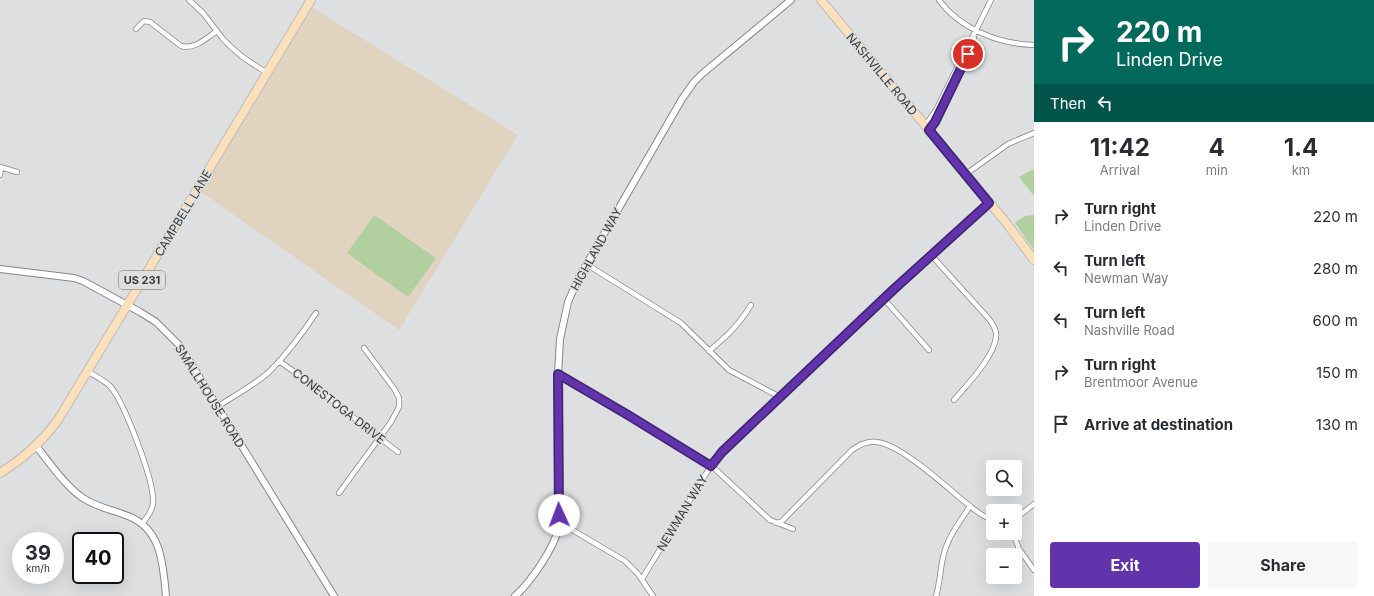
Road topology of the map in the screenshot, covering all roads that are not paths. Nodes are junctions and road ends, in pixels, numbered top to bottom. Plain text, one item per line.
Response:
1 (189, 0) edge
2 (311, 0) edge
3 (791, 0) edge
4 (821, 0) edge
5 (939, 0) edge
6 (991, 0) edge
7 (136, 29) dead end
8 (976, 30) junction
9 (217, 31) junction
10 (1034, 45) edge
11 (267, 73) junction
12 (927, 128) junction
13 (1034, 133) edge
14 (1, 167) edge
15 (17, 172) dead end
16 (966, 174) junction
17 (0, 175) edge
18 (989, 203) junction
19 (931, 255) junction
20 (1034, 260) edge
21 (586, 264) junction
22 (0, 268) edge
23 (884, 299) junction
24 (128, 305) junction
25 (751, 305) dead end
26 (316, 313) dead end
27 (364, 348) dead end
28 (929, 350) dead end
29 (709, 351) junction
30 (279, 361) junction
31 (87, 371) junction
32 (558, 374) junction
33 (780, 397) junction
34 (954, 400) dead end
35 (218, 407) junction
36 (379, 437) junction
37 (36, 446) junction
38 (398, 452) dead end
39 (711, 466) junction
40 (0, 473) edge
41 (339, 493) dead end
42 (1034, 504) edge
43 (970, 506) junction
44 (1022, 513) edge
45 (986, 518) edge
46 (559, 522) junction
47 (774, 522) junction
48 (142, 524) junction
49 (793, 529) dead end
50 (1016, 540) edge
51 (1034, 570) edge
52 (642, 580) junction
53 (166, 596) edge
54 (334, 596) edge
55 (514, 596) edge
56 (653, 596) edge
57 (936, 596) edge

1 - 9 street
2 - 11 main road, CAMPBELL LANE / US 231
3 - 21 street, HIGHLAND WAY
4 - 12 main road, NASHVILLE ROAD
5 - 8 street
6 - 8 street
7 - 9 street
8 - 10 street
8 - 12 street
9 - 11 street
11 - 24 main road, CAMPBELL LANE / US 231
12 - 16 main road, NASHVILLE ROAD
13 - 16 street
14 - 15 street
14 - 17 street
16 - 18 main road, NASHVILLE ROAD
18 - 19 street, NEWMAN WAY
18 - 20 main road, NASHVILLE ROAD
19 - 23 street, NEWMAN WAY
19 - 34 street
21 - 29 street
21 - 32 street, HIGHLAND WAY
22 - 24 street, SMALLHOUSE ROAD
23 - 28 street
23 - 33 street, NEWMAN WAY
24 - 31 main road, CAMPBELL LANE / US 231
24 - 35 street, SMALLHOUSE ROAD
25 - 29 street
26 - 30 street
27 - 36 street
29 - 33 street
30 - 35 street
30 - 36 street, CONESTOGA DRIVE
31 - 37 main road, CAMPBELL LANE / US 231
31 - 48 street
32 - 39 street
32 - 46 street, HIGHLAND WAY
33 - 39 street, NEWMAN WAY
35 - 54 street, SMALLHOUSE ROAD
36 - 38 street, CONESTOGA DRIVE
36 - 41 street
37 - 40 main road, CAMPBELL LANE / US 231
37 - 48 street
39 - 47 street
39 - 52 street, NEWMAN WAY
42 - 44 street
43 - 45 street
43 - 47 street
43 - 57 street
46 - 52 street
46 - 55 street, HIGHLAND WAY
47 - 49 street
48 - 53 street
50 - 51 street
52 - 56 street

